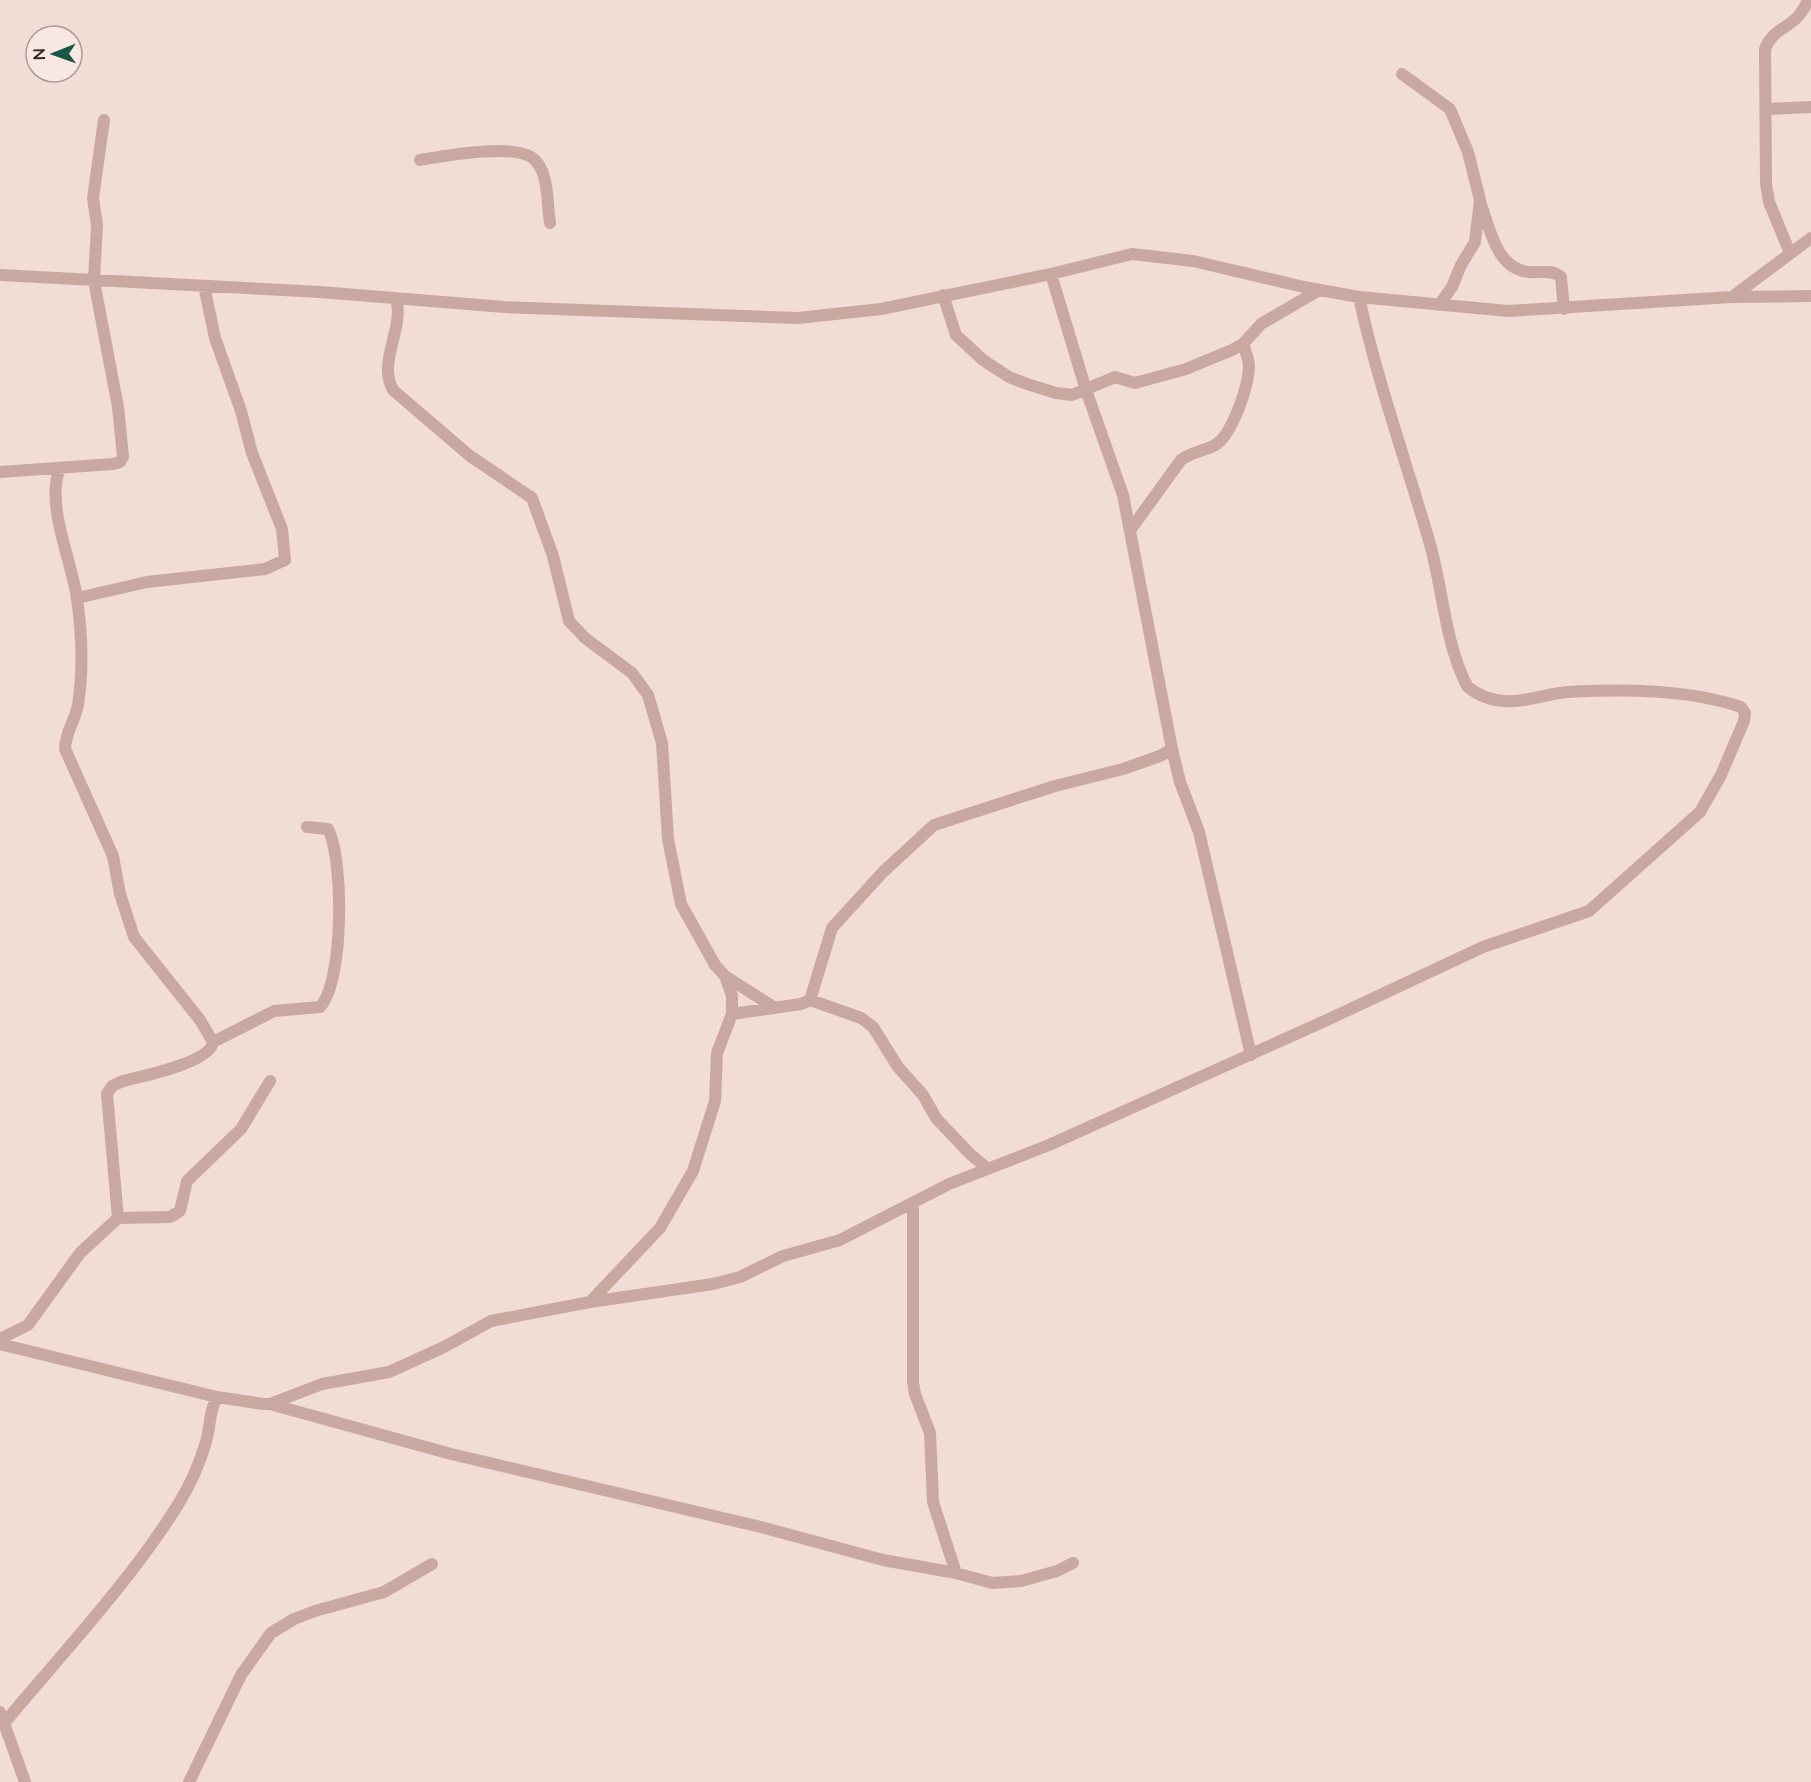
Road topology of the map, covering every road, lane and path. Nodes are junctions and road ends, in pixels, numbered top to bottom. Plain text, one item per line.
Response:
1 (1808, 0) edge
2 (1402, 74) dead end
3 (1811, 107) edge
4 (1766, 109) junction
5 (104, 120) dead end
6 (420, 160) dead end
7 (1480, 200) junction
8 (550, 223) dead end
9 (1811, 238) edge
10 (1790, 253) junction
11 (1051, 274) junction
12 (0, 275) edge
13 (94, 281) junction
14 (204, 286) junction
15 (1319, 290) junction
16 (942, 296) junction
17 (1811, 296) edge
18 (1359, 297) junction
19 (1732, 297) junction
20 (396, 298) junction
21 (1439, 305) junction
22 (1564, 309) junction
23 (1243, 344) junction
24 (1086, 390) junction
25 (60, 468) junction
26 (0, 472) edge
27 (1131, 529) junction
28 (77, 598) junction
29 (1172, 749) junction
30 (308, 827) dead end
31 (725, 976) junction
32 (810, 1000) junction
33 (772, 1006) junction
34 (732, 1014) junction
35 (213, 1042) junction
36 (1251, 1055) junction
37 (270, 1081) dead end
38 (988, 1169) junction
39 (913, 1203) junction
40 (118, 1218) junction
41 (590, 1302) junction
42 (0, 1339) edge
43 (0, 1344) edge
44 (218, 1397) junction
45 (270, 1404) junction
46 (1073, 1563) dead end
47 (432, 1564) dead end
48 (956, 1573) junction
49 (2, 1717) edge
50 (25, 1782) edge
51 (189, 1782) edge

1 - 4 street
2 - 7 street
3 - 4 street
4 - 10 street
5 - 13 street
6 - 8 street
7 - 21 street
7 - 22 street
9 - 10 street
10 - 19 street
11 - 15 street
11 - 16 street
11 - 24 street
12 - 13 street
13 - 14 street
13 - 25 street
14 - 20 street
14 - 28 street
15 - 18 street
15 - 23 street
16 - 20 street
16 - 24 street
17 - 19 street
18 - 21 street
18 - 36 street
19 - 22 street
20 - 31 street
21 - 22 street
23 - 24 street
23 - 27 street
24 - 27 street
25 - 26 street
25 - 28 street
27 - 29 street
28 - 35 street
29 - 32 street
29 - 36 street
30 - 35 street
31 - 33 street
31 - 34 street
32 - 33 street
32 - 38 street
33 - 34 street
34 - 41 street
35 - 40 street
36 - 38 street
37 - 40 street
38 - 39 street
39 - 41 street
39 - 48 street
40 - 42 street
41 - 45 street
43 - 44 street
44 - 45 street
44 - 49 street
45 - 48 street
46 - 48 street
47 - 51 street
49 - 50 street

